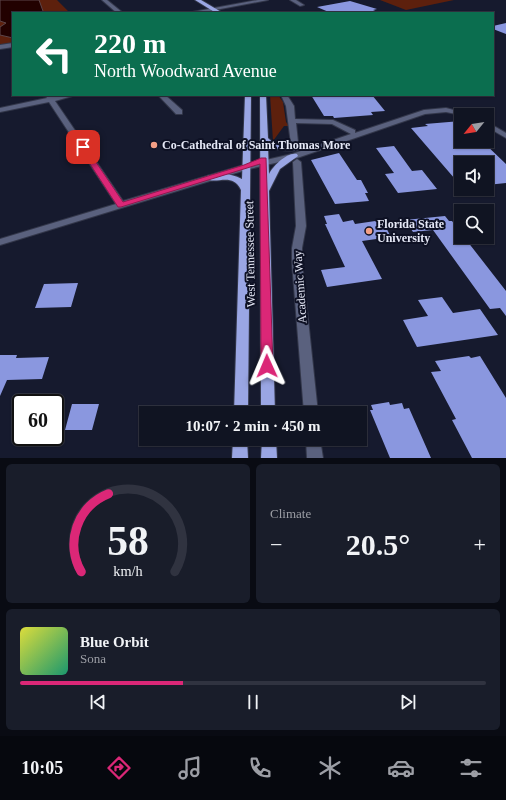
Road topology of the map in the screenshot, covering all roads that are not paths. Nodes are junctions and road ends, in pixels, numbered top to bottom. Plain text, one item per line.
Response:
1 (104, 0) edge
2 (197, 0) edge
3 (266, 0) edge
4 (292, 0) edge
5 (302, 5) dead end
6 (233, 6) junction
7 (214, 11) edge
8 (119, 12) edge
9 (202, 12) edge
10 (240, 12) dead end
11 (12, 45) edge
12 (0, 47) edge
13 (62, 96) edge
14 (163, 96) edge
15 (248, 96) edge
16 (263, 96) edge
17 (285, 96) edge
18 (50, 97) edge
19 (0, 110) edge
20 (454, 111) edge
21 (179, 112) dead end
22 (292, 121) junction
23 (393, 122) junction
24 (494, 128) edge
25 (352, 132) junction
26 (506, 136) edge
27 (264, 138) junction
28 (294, 142) dead end
29 (308, 146) junction
30 (296, 159) junction
31 (264, 161) junction
32 (247, 167) junction
33 (210, 178) junction
34 (246, 190) junction
35 (264, 194) junction
36 (121, 205) junction
37 (0, 242) edge
38 (241, 406) edge
39 (268, 406) edge
40 (310, 406) edge
41 (240, 446) edge
42 (269, 446) edge
43 (314, 446) edge
44 (240, 458) edge
45 (269, 458) edge
46 (315, 458) edge

1 - 8 street
2 - 7 main road
3 - 6 street
4 - 5 street
6 - 7 street
6 - 10 street
7 - 9 street
11 - 12 street
13 - 18 street
14 - 21 street
15 - 32 main road, West Tennessee Street
16 - 27 main road, West Tennessee Street
17 - 22 street
18 - 19 street
18 - 36 street
20 - 23 street
22 - 25 street
22 - 28 street
23 - 25 street
23 - 30 street
24 - 26 street
25 - 29 street
27 - 29 main road
27 - 31 main road, West Tennessee Street
29 - 31 street
30 - 31 street
30 - 35 main road
30 - 40 street, Academic Way
31 - 32 street
31 - 35 main road, West Tennessee Street
32 - 33 street
32 - 34 main road, West Tennessee Street
33 - 34 main road
33 - 36 street
34 - 38 main road, West Tennessee Street
35 - 39 main road, West Tennessee Street
36 - 37 street
41 - 44 main road
42 - 45 main road
43 - 46 street

